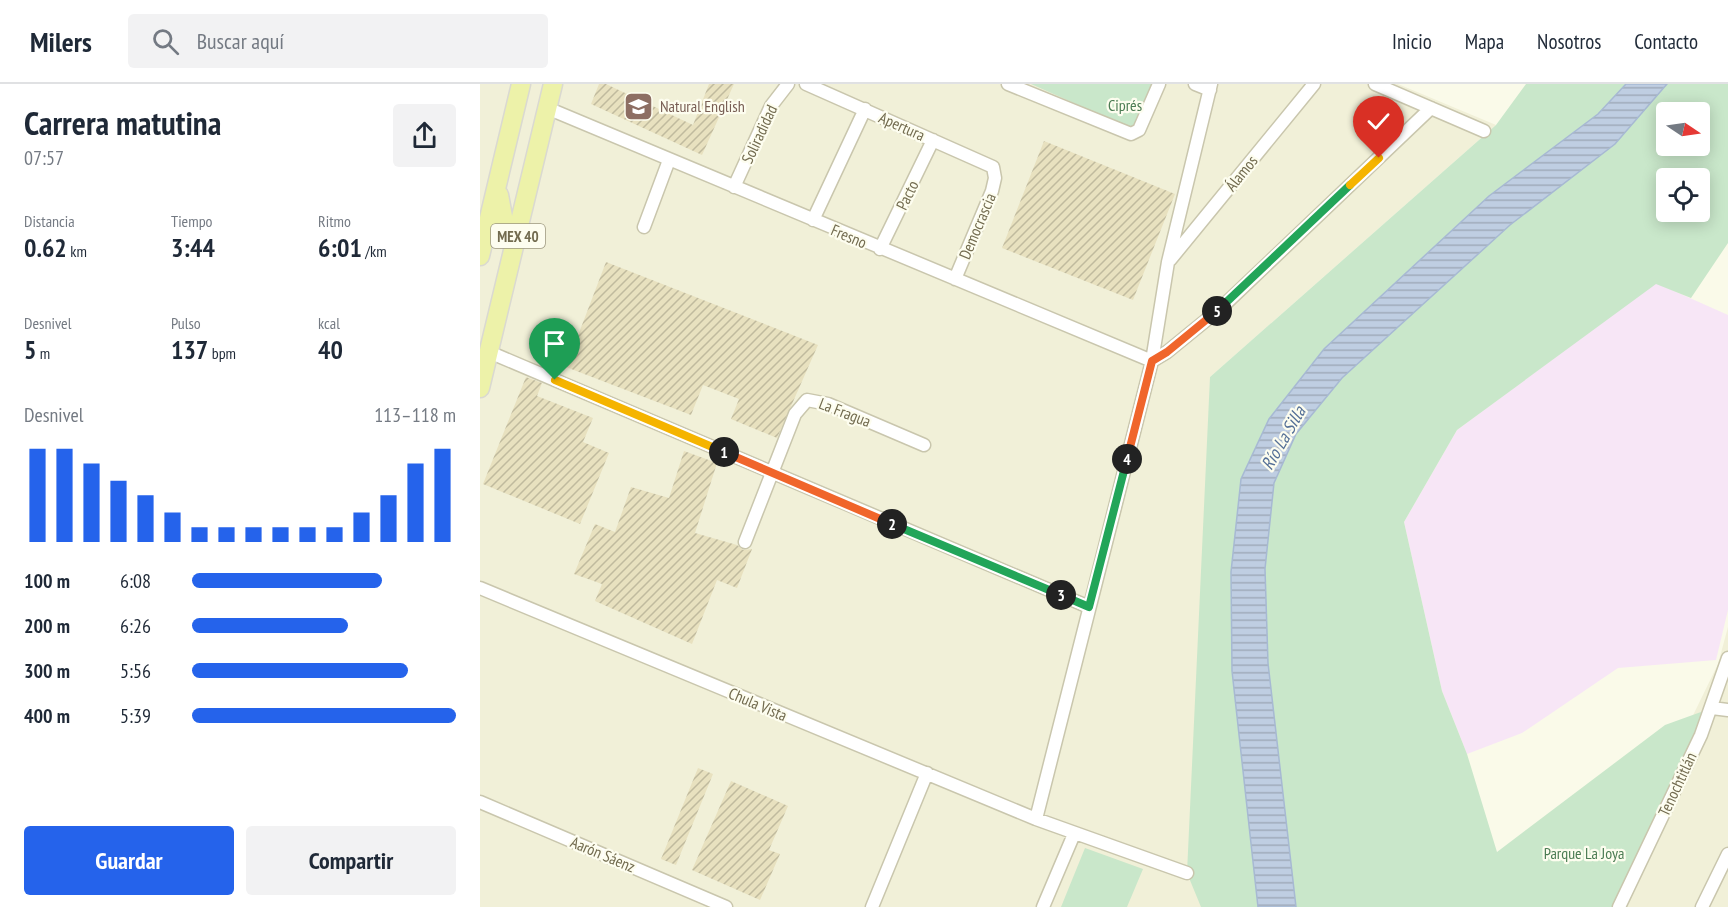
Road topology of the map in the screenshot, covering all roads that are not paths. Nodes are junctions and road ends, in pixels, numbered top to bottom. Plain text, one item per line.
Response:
1 (520, 84) edge
2 (553, 84) edge
3 (788, 84) edge
4 (806, 84) edge
5 (1008, 84) edge
6 (1159, 84) edge
7 (1195, 84) edge
8 (1314, 84) edge
9 (1375, 84) edge
10 (1211, 87) edge
11 (547, 108) junction
12 (1431, 108) junction
13 (865, 110) junction
14 (1484, 130) dead end
15 (933, 140) junction
16 (669, 160) junction
17 (995, 173) joint
18 (498, 184) junction
19 (734, 187) junction
20 (813, 220) junction
21 (644, 227) dead end
22 (520, 230) junction
23 (880, 249) junction
24 (480, 256) edge
25 (1168, 262) junction
26 (955, 279) junction
27 (489, 352) junction
28 (1152, 361) junction
29 (480, 387) edge
30 (924, 445) dead end
31 (771, 472) junction
32 (745, 542) dead end
33 (480, 588) edge
34 (1089, 607) junction
35 (1728, 658) edge
36 (1712, 708) junction
37 (1728, 710) edge
38 (927, 773) junction
39 (480, 802) edge
40 (1036, 819) junction
41 (1074, 834) junction
42 (1728, 854) edge
43 (1187, 873) dead end
44 (726, 907) edge
45 (872, 907) edge
46 (1043, 907) edge
47 (1619, 907) edge
48 (1702, 907) edge

1 - 18 main road, MEX 40
2 - 11 main road, MEX 40
3 - 19 street, Soliradidad
4 - 13 street, Apertura
5 - 6 street
7 - 10 street
8 - 25 street, Álamos
9 - 12 street
10 - 25 street
11 - 16 street, Fresno
11 - 22 main road, MEX 40
12 - 14 street
12 - 28 street
13 - 15 street, Apertura
13 - 20 street
15 - 17 street, Apertura
15 - 23 street, Pacto
16 - 19 street, Fresno
16 - 21 street
17 - 26 street, Democrascia
18 - 22 main road
18 - 24 main road, MEX 40
19 - 20 street, Fresno
20 - 23 street, Fresno
22 - 27 main road, MEX 40
23 - 26 street, Fresno
25 - 28 street
26 - 28 street, Fresno
27 - 29 main road, MEX 40
27 - 31 street
28 - 34 street
30 - 31 street, La Fragua
31 - 32 street, La Fragua
31 - 34 street
33 - 38 street, Chula Vista
34 - 40 street
35 - 36 street, Tenochtitlán
36 - 37 street
36 - 47 street, Tenochtitlán
38 - 40 street, Chula Vista
38 - 45 street
39 - 44 street, Aarón Sáenz
40 - 41 street
41 - 43 street
41 - 46 street
42 - 48 street

